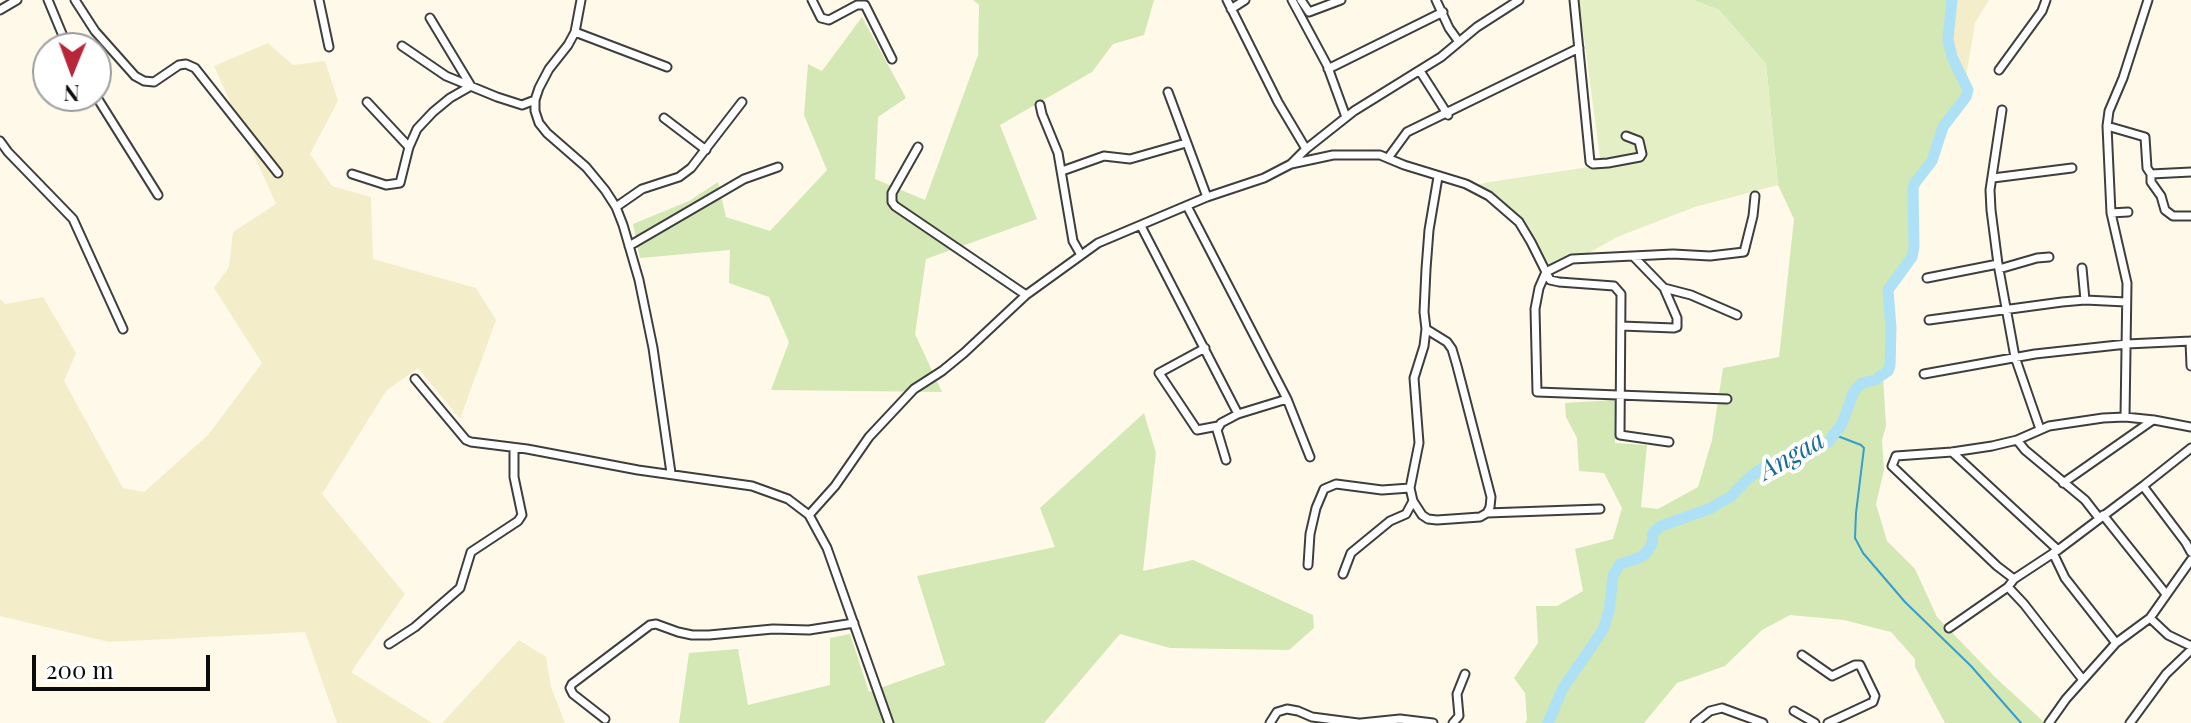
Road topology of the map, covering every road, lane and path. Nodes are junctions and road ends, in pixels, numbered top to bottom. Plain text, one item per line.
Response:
1 (17, 0) edge
2 (48, 0) edge
3 (75, 0) edge
4 (319, 0) edge
5 (581, 0) edge
6 (812, 0) edge
7 (1227, 0) edge
8 (1245, 0) edge
9 (1292, 0) edge
10 (1301, 0) edge
11 (1341, 0) edge
12 (1436, 0) edge
13 (1519, 0) edge
14 (1574, 0) edge
15 (2046, 0) edge
16 (2148, 0) edge
17 (1231, 9) junction
18 (0, 10) edge
19 (1443, 12) junction
20 (430, 18) dead end
21 (61, 32) edge
22 (575, 32) junction
23 (1459, 42) junction
24 (402, 46) dead end
25 (329, 47) dead end
26 (1579, 48) junction
27 (892, 59) dead end
28 (667, 67) dead end
29 (1328, 69) junction
30 (1999, 70) dead end
31 (1420, 71) junction
32 (471, 86) junction
33 (1168, 92) dead end
34 (535, 100) junction
35 (367, 102) dead end
36 (742, 102) dead end
37 (1040, 105) dead end
38 (2002, 110) dead end
39 (106, 112) edge
40 (1447, 114) junction
41 (1346, 117) junction
42 (664, 118) dead end
43 (2107, 126) junction
44 (1626, 136) dead end
45 (0, 141) edge
46 (1186, 143) junction
47 (409, 147) junction
48 (918, 147) dead end
49 (1306, 149) junction
50 (706, 150) junction
51 (1388, 158) junction
52 (1291, 164) junction
53 (778, 167) dead end
54 (2072, 168) dead end
55 (1062, 171) junction
56 (2191, 172) edge
57 (278, 173) dead end
58 (352, 174) dead end
59 (2151, 174) junction
60 (1438, 177) junction
61 (1993, 178) junction
62 (158, 195) dead end
63 (1755, 196) dead end
64 (1207, 197) junction
65 (1187, 206) junction
66 (616, 207) junction
67 (2128, 212) dead end
68 (2111, 213) junction
69 (2191, 216) edge
70 (1141, 226) junction
71 (629, 246) junction
72 (1081, 255) junction
73 (1634, 257) junction
74 (2049, 257) dead end
75 (1998, 266) junction
76 (2082, 268) dead end
77 (1546, 272) junction
78 (1927, 278) dead end
79 (1664, 288) junction
80 (1026, 295) junction
81 (2085, 300) junction
82 (2126, 302) junction
83 (2007, 310) junction
84 (1737, 315) dead end
85 (1929, 320) dead end
86 (1621, 326) junction
87 (123, 329) dead end
88 (1426, 329) junction
89 (2190, 341) edge
90 (2127, 344) junction
91 (1205, 348) junction
92 (2015, 357) junction
93 (2191, 366) edge
94 (1924, 374) dead end
95 (415, 379) dead end
96 (1619, 396) junction
97 (1287, 399) junction
98 (1727, 399) dead end
99 (1238, 414) junction
100 (2125, 417) junction
101 (2154, 420) junction
102 (1218, 426) junction
103 (2191, 427) edge
104 (2040, 429) junction
105 (2017, 440) junction
106 (1669, 442) dead end
107 (514, 448) junction
108 (2188, 451) edge
109 (1952, 452) junction
110 (1310, 457) dead end
111 (1226, 460) dead end
112 (2191, 463) edge
113 (671, 473) junction
114 (2063, 483) junction
115 (2143, 486) junction
116 (1410, 488) junction
117 (1413, 501) junction
118 (1600, 509) dead end
119 (1487, 513) junction
120 (809, 515) junction
121 (2101, 517) junction
122 (2056, 552) junction
123 (2191, 552) edge
124 (2191, 560) edge
125 (1308, 565) dead end
126 (1343, 574) dead end
127 (2014, 579) junction
128 (2008, 587) junction
129 (2166, 594) junction
130 (2150, 618) junction
131 (854, 623) junction
132 (1949, 628) dead end
133 (2116, 643) junction
134 (389, 644) dead end
135 (2191, 648) edge
136 (1802, 655) dead end
137 (1465, 674) dead end
138 (2083, 680) junction
139 (1794, 711) dead end
140 (605, 719) dead end
141 (889, 723) edge
142 (1270, 723) edge
143 (1360, 723) edge
144 (1433, 723) edge
145 (1453, 723) edge
146 (1695, 723) edge
147 (1763, 723) edge
148 (1815, 723) edge
149 (1828, 723) edge
150 (2049, 723) edge
151 (2130, 723) edge

1 - 18 street
2 - 21 street
3 - 57 street
4 - 25 street
5 - 22 street
6 - 27 street
7 - 17 street
8 - 17 street
9 - 29 street
10 - 11 street
12 - 19 street
13 - 23 street
14 - 26 street
15 - 30 street
16 - 43 street
17 - 49 street
19 - 23 street
19 - 29 street
20 - 32 street
22 - 28 street
22 - 34 street
23 - 31 street
24 - 32 street
26 - 40 street
26 - 44 street
29 - 41 street
31 - 40 street
31 - 41 street
32 - 34 street
32 - 47 street
33 - 46 street
34 - 66 street
35 - 47 street
36 - 50 street
37 - 55 street
38 - 61 street
39 - 62 street
40 - 51 street
41 - 49 street
42 - 50 street
43 - 59 street
43 - 68 street
45 - 87 street
46 - 55 street
46 - 64 street
47 - 58 street
48 - 80 street
49 - 52 street
50 - 66 street
51 - 52 street
51 - 60 street
52 - 64 street
53 - 71 street
54 - 61 street
55 - 72 street
56 - 59 street
59 - 69 street
60 - 77 street
60 - 88 street
61 - 75 street
63 - 73 street
64 - 65 street
65 - 70 street
65 - 97 street
66 - 71 street
67 - 68 street
68 - 82 street
70 - 72 street
70 - 91 street
71 - 113 street
72 - 80 street
73 - 77 street
73 - 79 street
74 - 75 street
75 - 78 street
75 - 83 street
76 - 81 street
77 - 86 street
77 - 96 street
79 - 84 street
79 - 86 street
80 - 120 street
81 - 82 street
81 - 83 street
82 - 90 street
83 - 85 street
83 - 92 street
86 - 96 street
88 - 116 street
88 - 119 street
89 - 90 street
89 - 93 street
90 - 92 street
90 - 100 street
91 - 99 street
91 - 102 street
92 - 94 street
92 - 104 street
95 - 107 street
96 - 98 street
96 - 106 street
97 - 99 street
97 - 110 street
99 - 102 street
100 - 101 street
100 - 104 street
101 - 103 street
101 - 114 street
102 - 111 street
104 - 105 street
105 - 109 street
105 - 114 street
107 - 113 street
107 - 134 street
108 - 112 street
108 - 115 street
109 - 122 street
109 - 127 street
113 - 120 street
114 - 121 street
115 - 121 street
115 - 123 street
116 - 117 street
116 - 125 street
117 - 119 street
117 - 126 street
118 - 119 street
120 - 131 street
121 - 122 street
121 - 129 street
122 - 127 street
122 - 133 street
124 - 129 street
127 - 128 street
128 - 132 street
128 - 138 street
129 - 130 street
130 - 133 street
130 - 135 street
131 - 140 street
131 - 141 street
133 - 138 street
135 - 151 street
136 - 149 street
137 - 145 street
138 - 150 street
139 - 148 street
142 - 143 street
143 - 144 street
146 - 147 street

